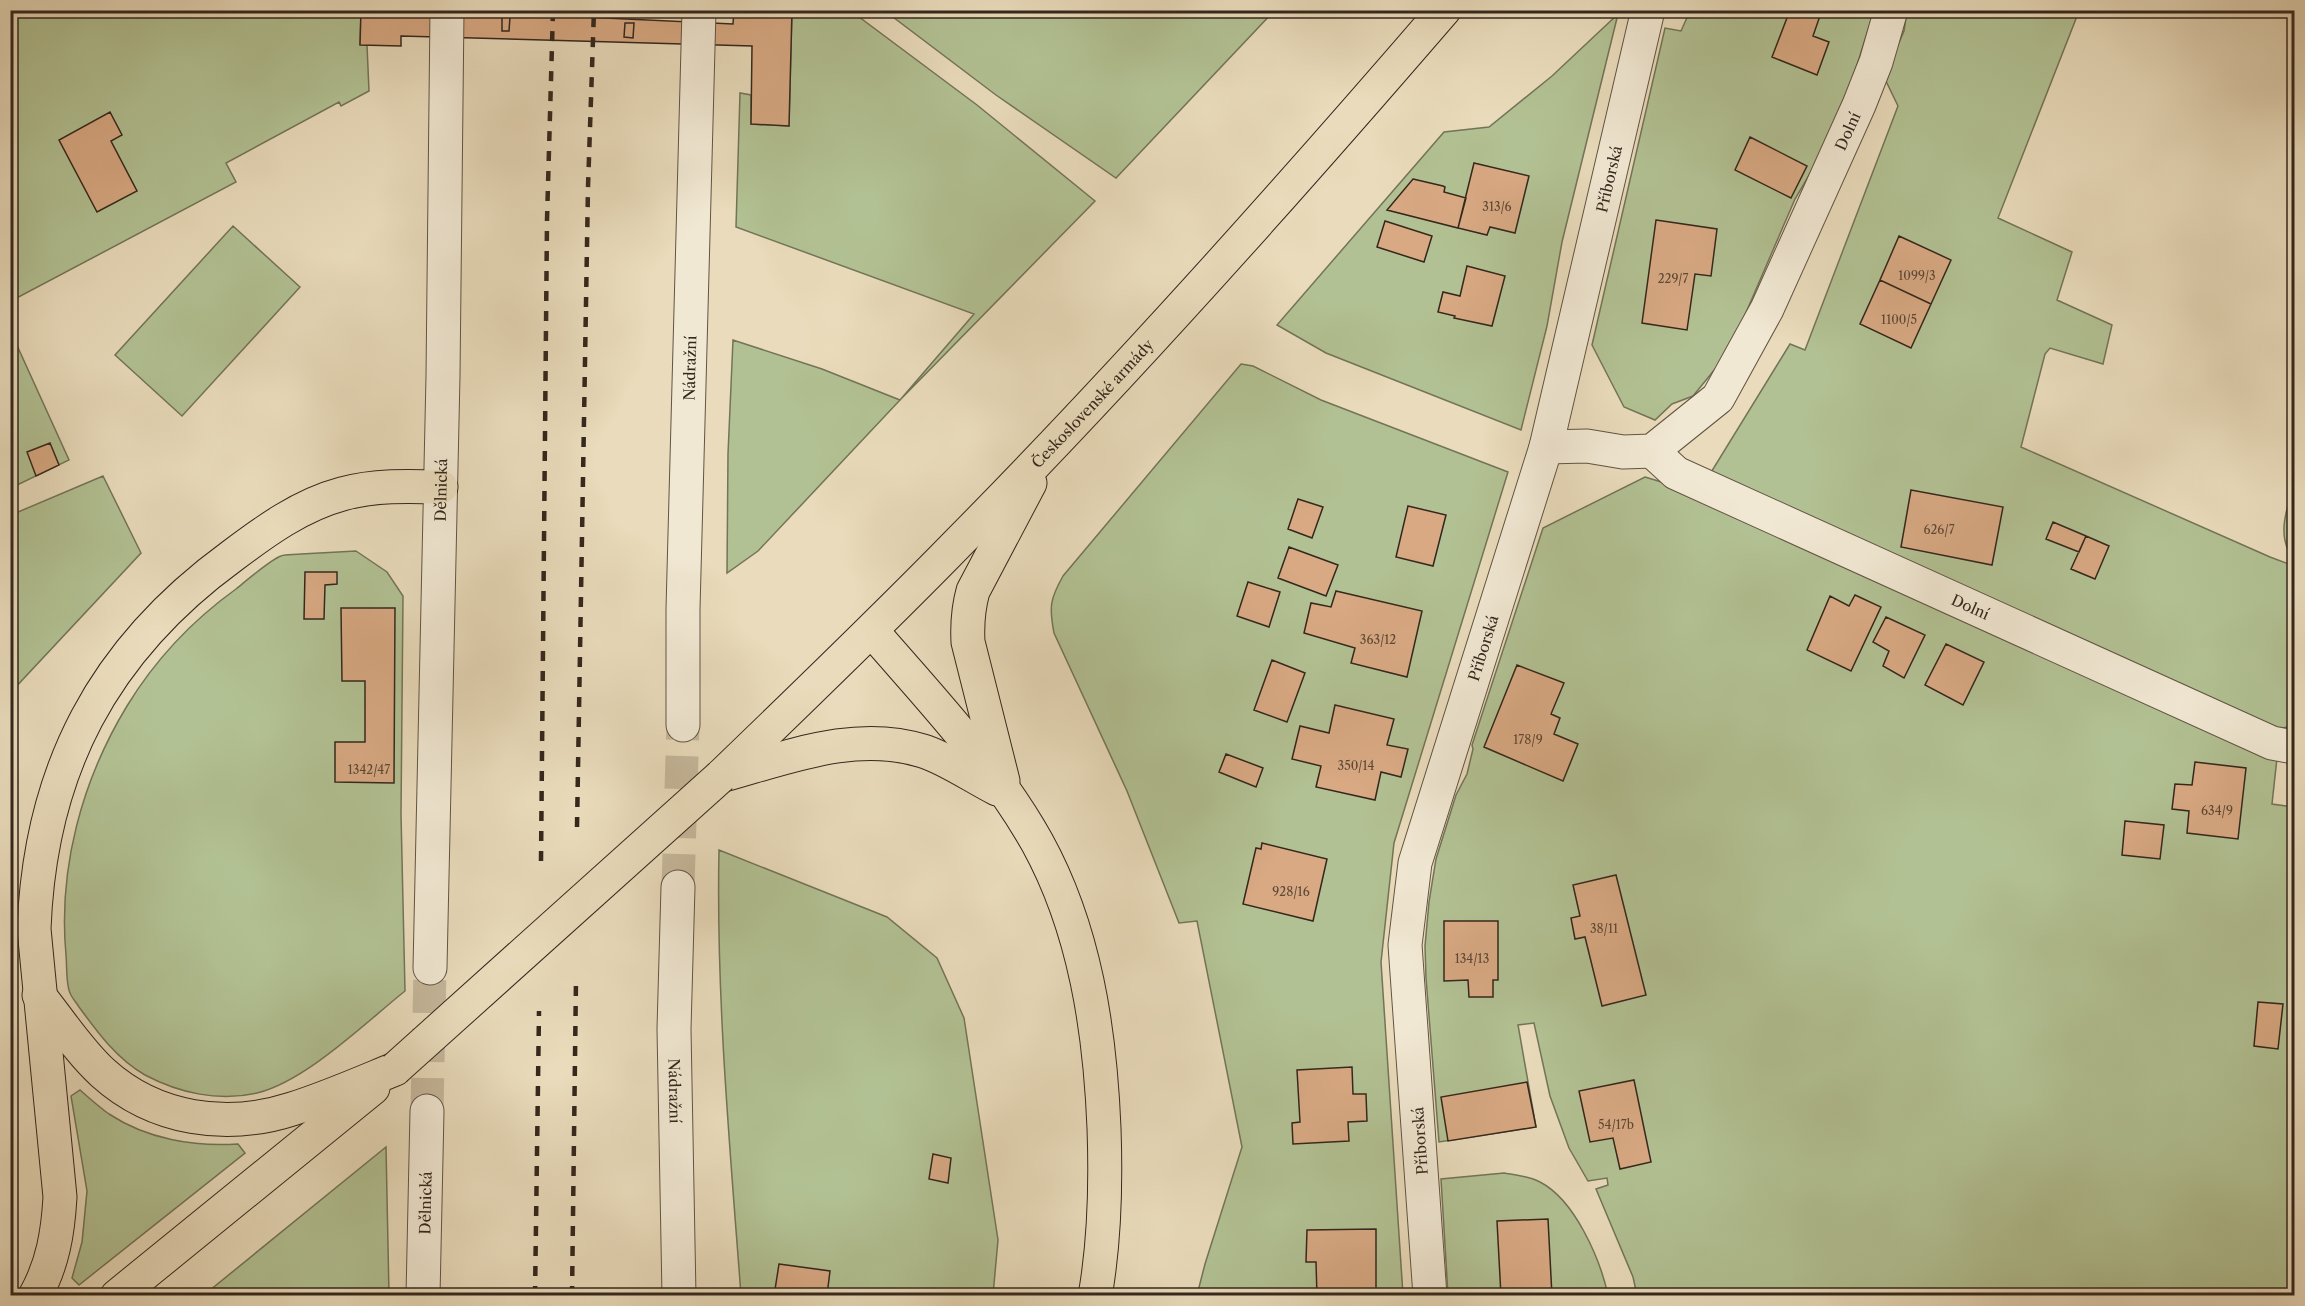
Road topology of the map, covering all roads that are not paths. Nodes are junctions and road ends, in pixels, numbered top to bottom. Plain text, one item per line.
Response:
1 (447, 10) edge
2 (699, 10) edge
3 (1444, 10) edge
4 (1648, 10) edge
5 (1891, 10) edge
6 (1546, 447) junction
7 (1049, 448) junction
8 (1652, 451) junction
9 (441, 487) junction
10 (872, 631) junction
11 (683, 725) tunnel mouth
12 (2295, 747) edge
13 (721, 776) junction
14 (1007, 794) junction
15 (678, 887) tunnel mouth
16 (430, 968) tunnel mouth
17 (39, 995) junction
18 (395, 1070) junction
19 (427, 1111) tunnel mouth
20 (35, 1296) edge
21 (117, 1296) edge
22 (423, 1296) edge
23 (679, 1296) edge
24 (1095, 1296) edge
25 (1430, 1296) edge

1 - 9 street, Dělnická
2 - 11 street, Nádražní
3 - 7 main road, Československé armády
4 - 6 street, Příborská
5 - 8 street, Dolní
6 - 8 street
6 - 25 street, Příborská
7 - 10 main road, Československé armády
7 - 14 main road
8 - 12 street, Dolní
9 - 16 street, Dělnická
9 - 17 main road
10 - 13 main road, Československé armády
10 - 14 main road
13 - 14 main road
13 - 18 main road, Československé armády, bridge
14 - 24 main road
15 - 23 street, Nádražní
17 - 18 main road
17 - 20 main road
18 - 21 main road, Československé armády
19 - 22 street, Dělnická

